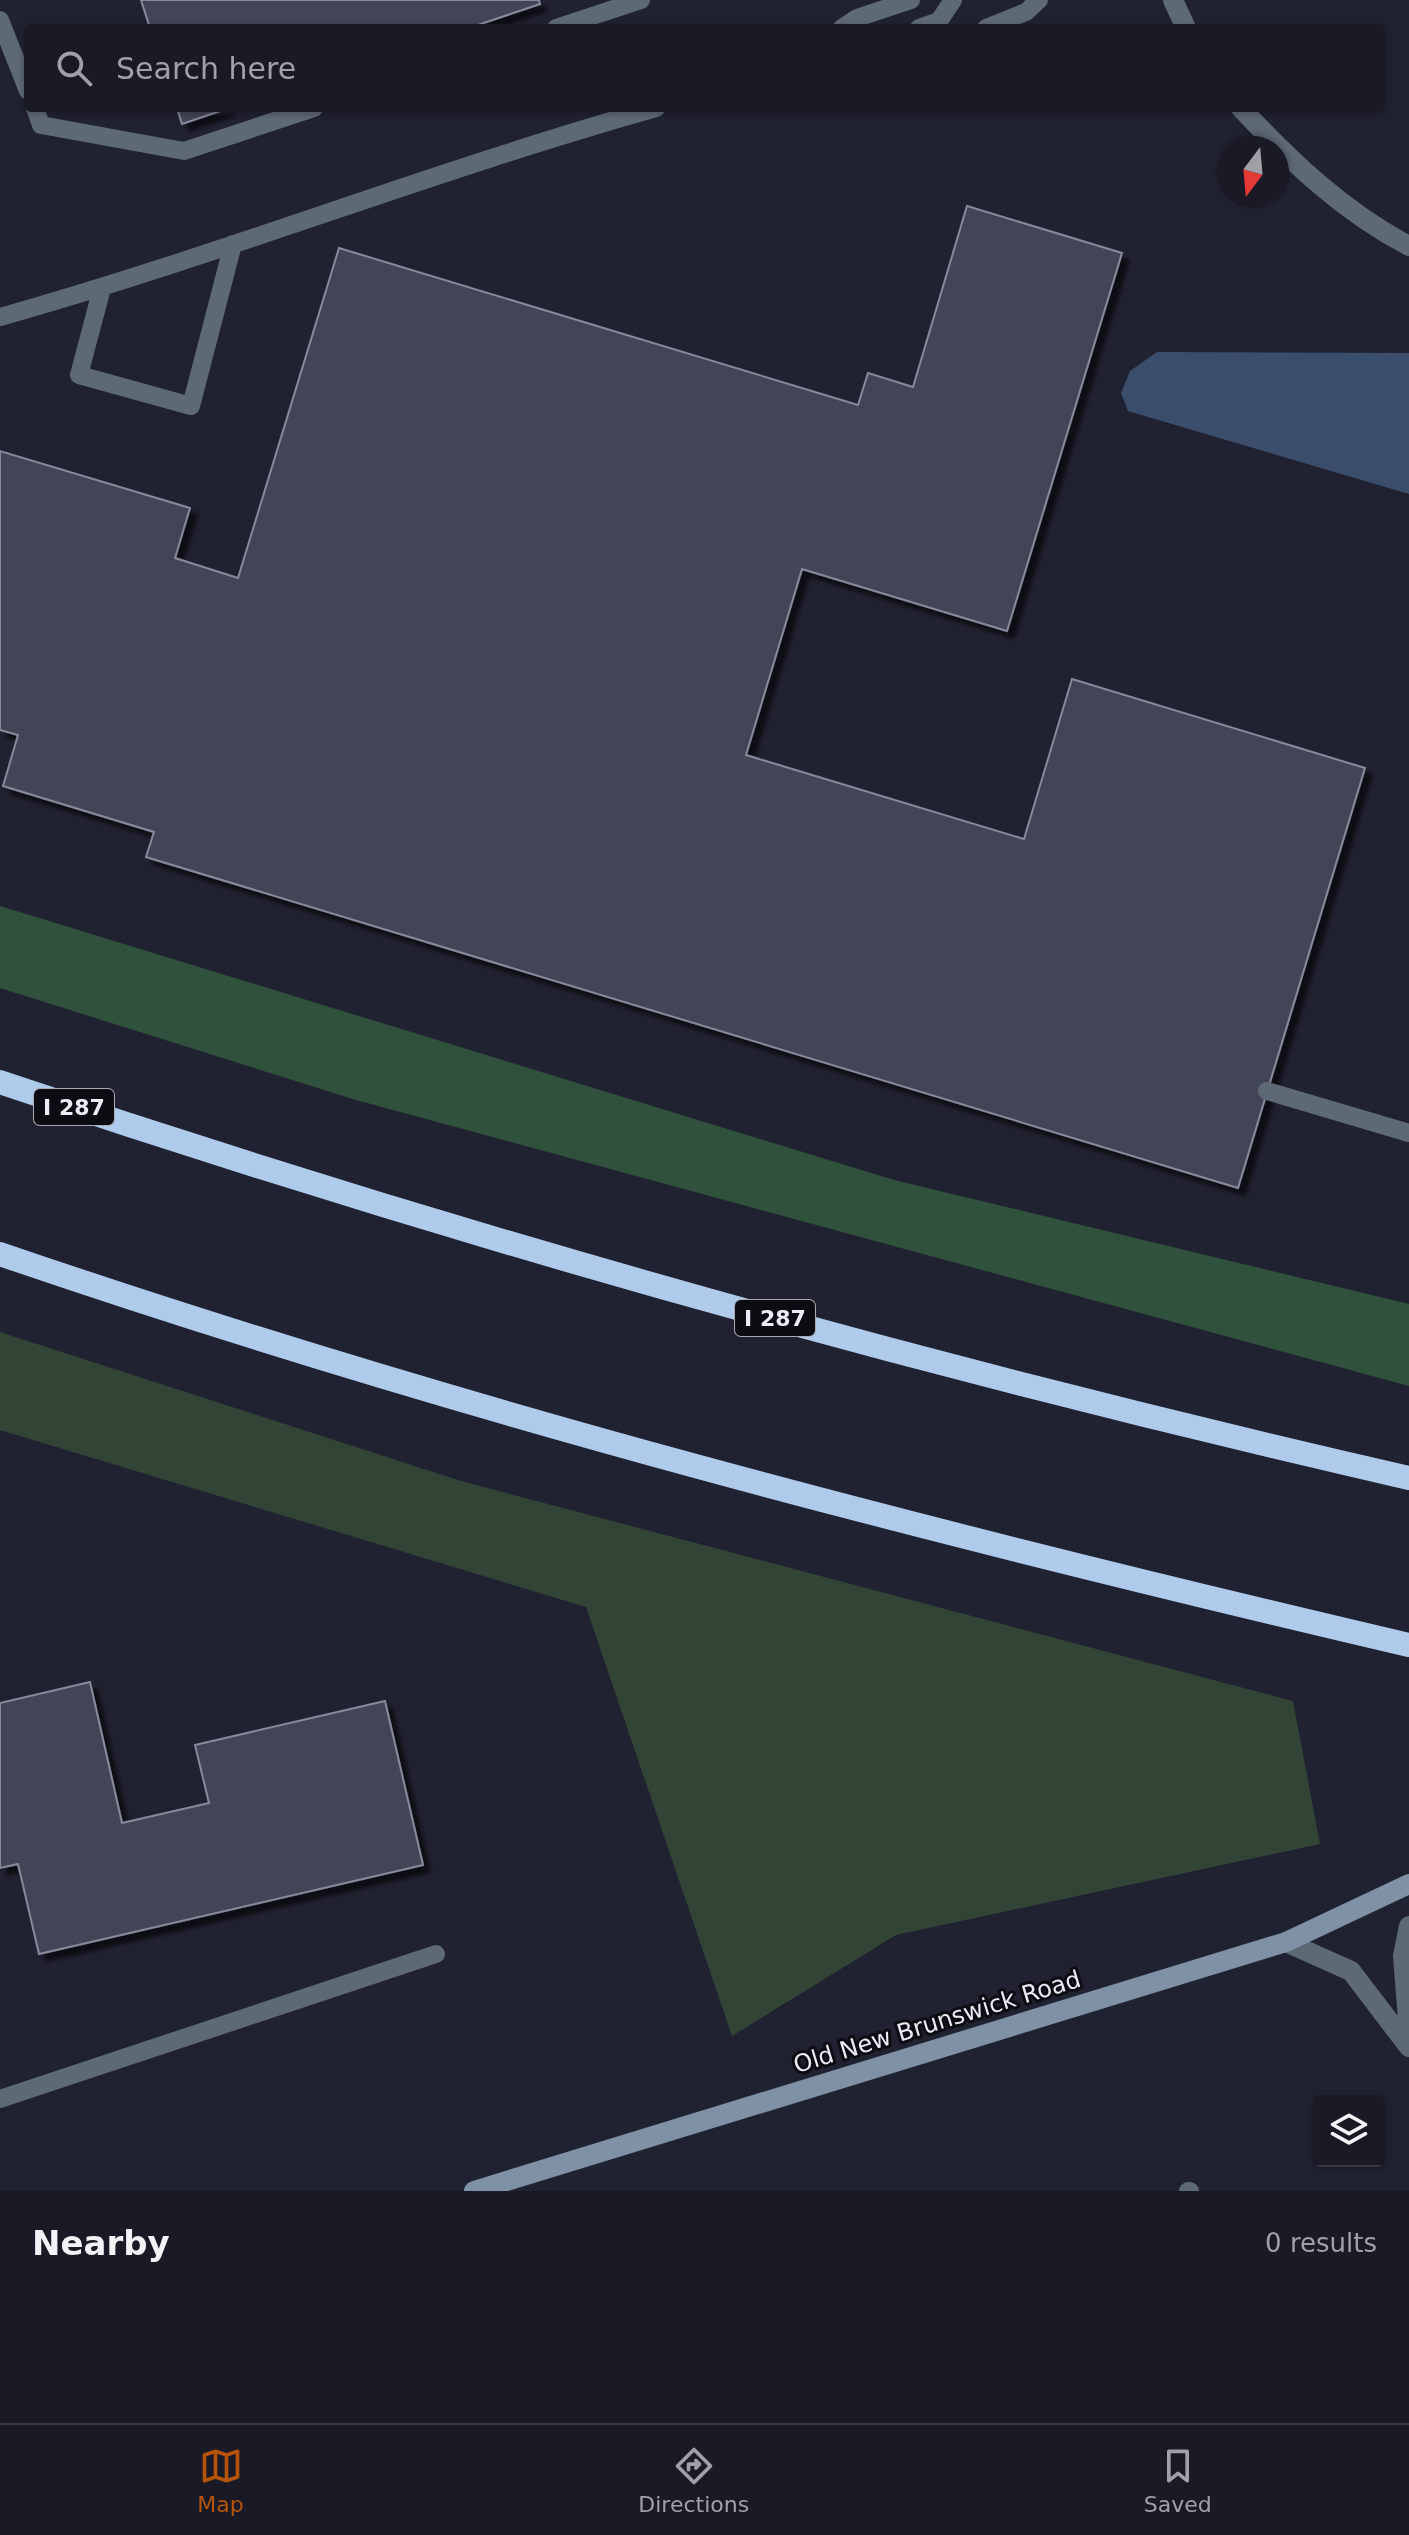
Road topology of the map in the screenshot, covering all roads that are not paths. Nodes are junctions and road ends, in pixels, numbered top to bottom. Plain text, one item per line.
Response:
1 (641, 0) edge
2 (911, 0) edge
3 (953, 0) edge
4 (1039, 0) edge
5 (1173, 0) edge
6 (0, 20) edge
7 (568, 24) edge
8 (848, 24) edge
9 (930, 24) edge
10 (996, 24) edge
11 (1184, 24) edge
12 (24, 81) edge
13 (36, 112) edge
14 (302, 112) edge
15 (642, 112) edge
16 (1245, 112) edge
17 (233, 244) junction
18 (1409, 246) edge
19 (102, 288) junction
20 (0, 317) edge
21 (0, 1082) edge
22 (1267, 1091) dead end
23 (1409, 1133) edge
24 (0, 1254) edge
25 (1409, 1478) edge
26 (1409, 1645) edge
27 (1409, 1884) edge
28 (1409, 1926) edge
29 (1286, 1942) junction
30 (436, 1954) dead end
31 (1409, 2032) edge
32 (1409, 2047) edge
33 (0, 2099) edge
34 (474, 2191) edge

1 - 7 lane
2 - 8 lane
3 - 9 lane
4 - 10 lane
5 - 11 street
6 - 12 lane
13 - 14 lane
15 - 17 lane
16 - 18 street
17 - 19 lane
17 - 19 lane
19 - 20 lane
21 - 25 highway, I 287
22 - 23 lane
24 - 26 highway
27 - 29 main road, Old New Brunswick Road
28 - 31 street
29 - 32 street
29 - 34 main road, Old New Brunswick Road
30 - 33 lane

